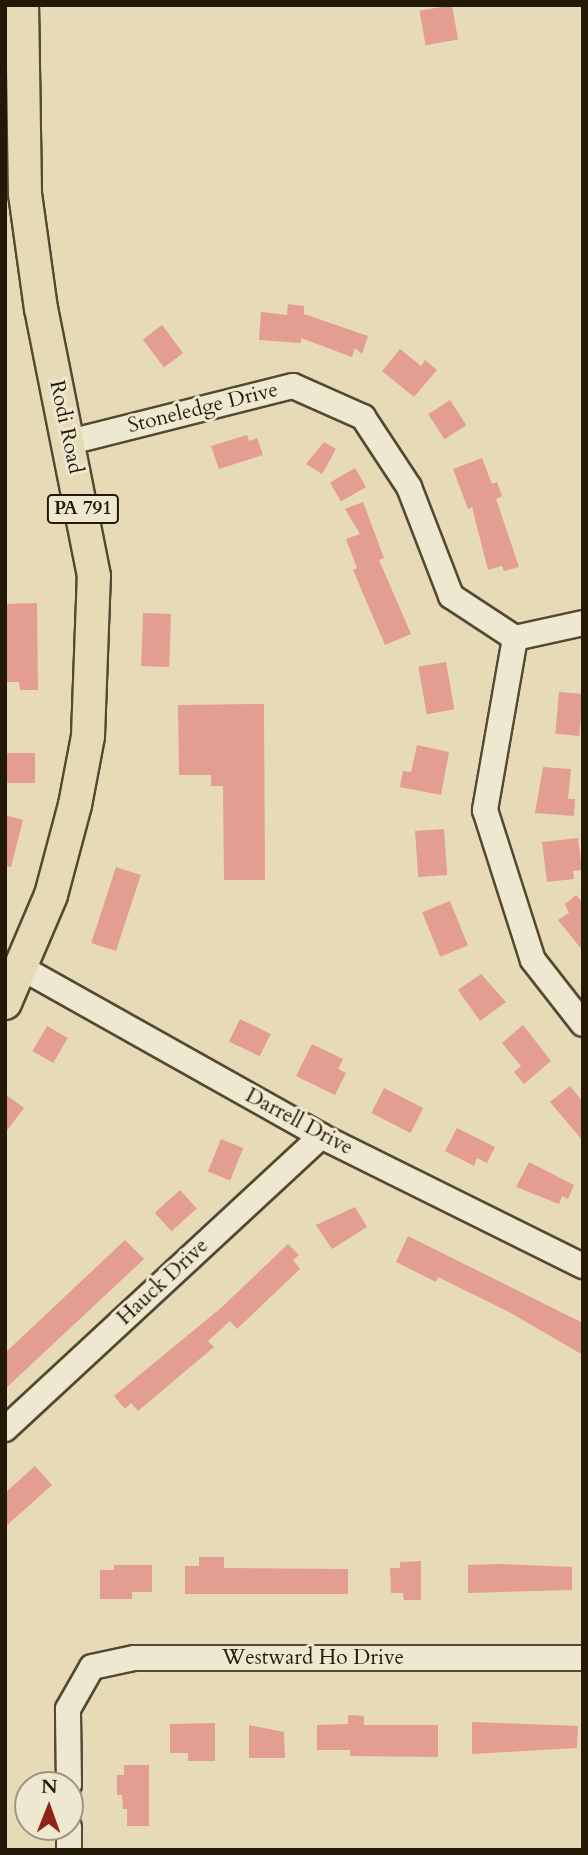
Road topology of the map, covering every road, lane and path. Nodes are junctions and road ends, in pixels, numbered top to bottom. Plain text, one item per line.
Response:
1 (22, 5) edge
2 (70, 442) junction
3 (583, 623) edge
4 (515, 638) junction
5 (22, 968) junction
6 (5, 1003) edge
7 (583, 1024) edge
8 (321, 1136) junction
9 (583, 1266) edge
10 (5, 1429) edge
11 (583, 1658) edge
12 (69, 1771) edge

1 - 2 main road, Rodi Road / PA 791
2 - 4 street, Stoneledge Drive
2 - 5 main road, Rodi Road / PA 791
3 - 4 street
4 - 7 street
5 - 6 main road, Rodi Road / PA 791
5 - 8 street, Darrell Drive
8 - 9 street, Darrell Drive
8 - 10 street, Hauck Drive
11 - 12 street, Westward Ho Drive

